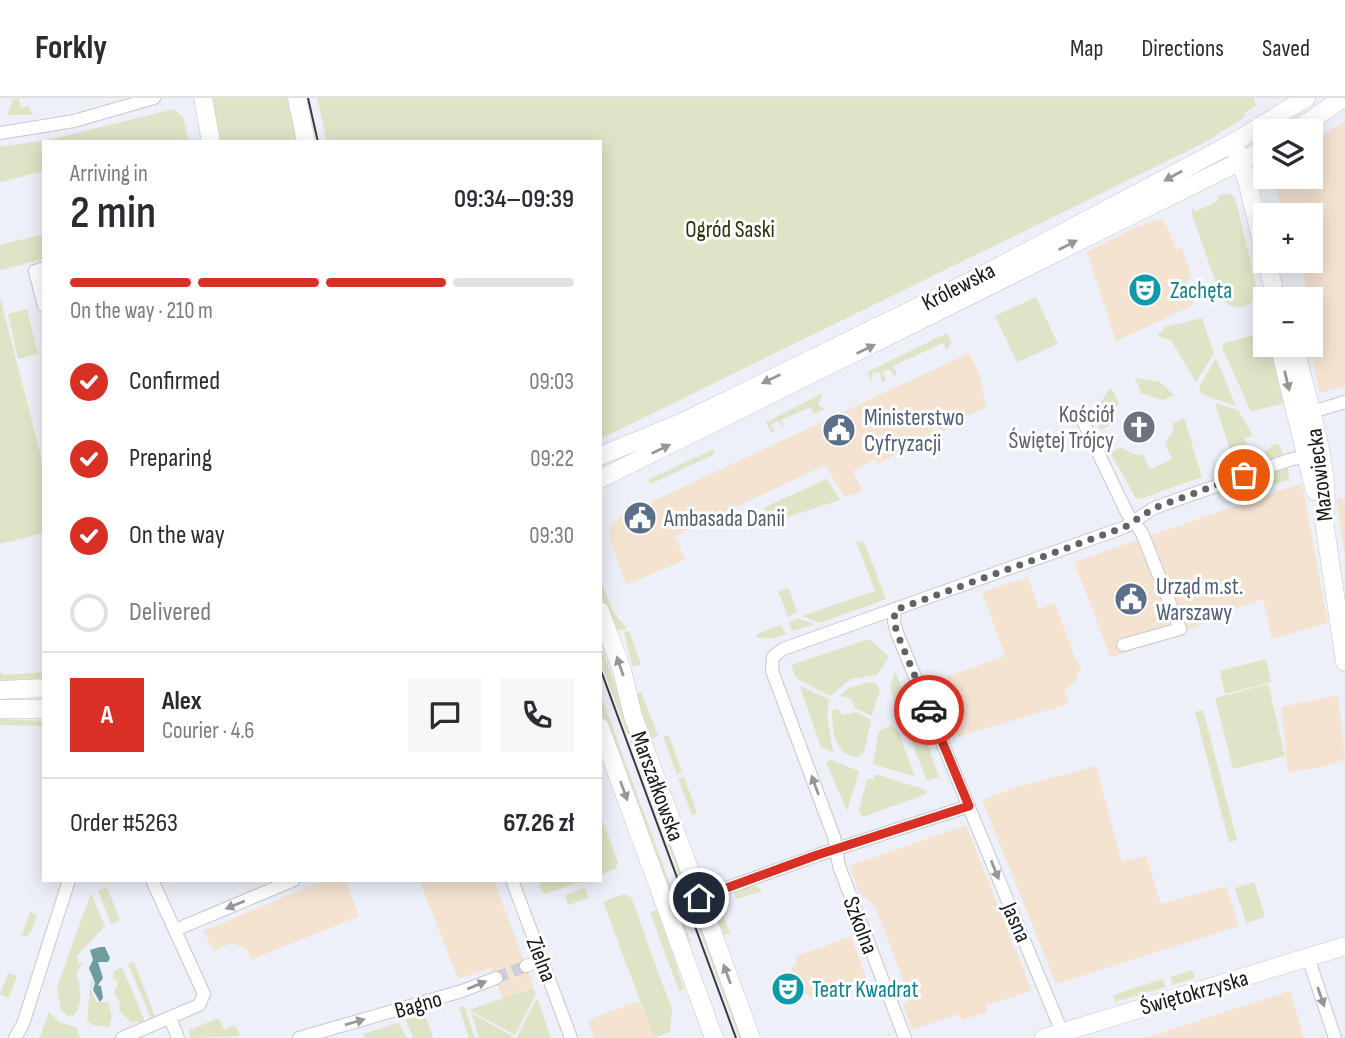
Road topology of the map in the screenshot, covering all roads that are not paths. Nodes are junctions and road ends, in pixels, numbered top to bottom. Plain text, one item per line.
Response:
1 (154, 98) edge
2 (203, 98) edge
3 (297, 98) edge
4 (1306, 98) edge
5 (1343, 98) edge
6 (1312, 119) edge
7 (0, 133) edge
8 (211, 140) edge
9 (306, 140) edge
10 (1233, 143) junction
11 (1253, 155) edge
12 (1240, 161) junction
13 (1253, 210) edge
14 (42, 269) edge
15 (42, 298) edge
16 (1283, 357) edge
17 (1296, 357) edge
18 (1345, 402) edge
19 (1080, 415) dead end
20 (1303, 415) junction
21 (602, 455) edge
22 (1313, 461) junction
23 (602, 478) edge
24 (1135, 521) junction
25 (895, 610) junction
26 (602, 616) edge
27 (1123, 645) dead end
28 (1345, 662) edge
29 (42, 688) edge
30 (0, 690) edge
31 (0, 709) edge
32 (42, 709) edge
33 (602, 732) edge
34 (969, 806) junction
35 (836, 850) junction
36 (68, 882) edge
37 (153, 882) edge
38 (289, 882) edge
39 (513, 882) edge
40 (699, 898) junction
41 (175, 930) junction
42 (1345, 946) edge
43 (1308, 957) junction
44 (543, 960) junction
45 (526, 966) tunnel mouth
46 (496, 978) tunnel mouth
47 (170, 1018) junction
48 (1063, 1035) edge
49 (15, 1038) edge
50 (122, 1038) edge
51 (178, 1038) edge
52 (299, 1038) edge
53 (571, 1038) edge
54 (715, 1038) edge
55 (751, 1038) edge
56 (905, 1038) edge
57 (1044, 1038) edge
58 (1335, 1038) edge

1 - 7 street
2 - 8 street
3 - 9 street
4 - 10 street, Królewska
5 - 6 street
10 - 12 street
10 -> 21 street, Królewska
11 - 12 street, Królewska
12 - 13 street
23 -> 12 street, Królewska
14 - 15 street
16 -> 20 street
17 - 20 street
18 - 20 street
19 - 24 street
20 - 22 street, Mazowiecka
22 - 24 street
22 - 28 street, Mazowiecka
24 - 25 street
24 - 27 street
25 - 34 street, Jasna
35 -> 25 street, Szkolna
40 -> 26 street, Marszałkowska
29 - 30 street
31 - 32 street
33 -> 54 street, Marszałkowska
34 - 35 street
34 -> 48 street, Jasna
35 - 40 street
35 - 56 street, Szkolna
36 - 49 street
37 - 41 street
38 -> 41 street
39 - 44 street, Zielna
55 -> 40 street, Marszałkowska
41 - 47 street
42 - 43 street, Świętokrzyska
43 - 48 street, Świętokrzyska
43 -> 58 street
44 - 45 street
44 - 53 street, Zielna
52 -> 46 street, Bagno
47 - 50 street
47 - 51 street
48 - 57 street, Świętokrzyska

